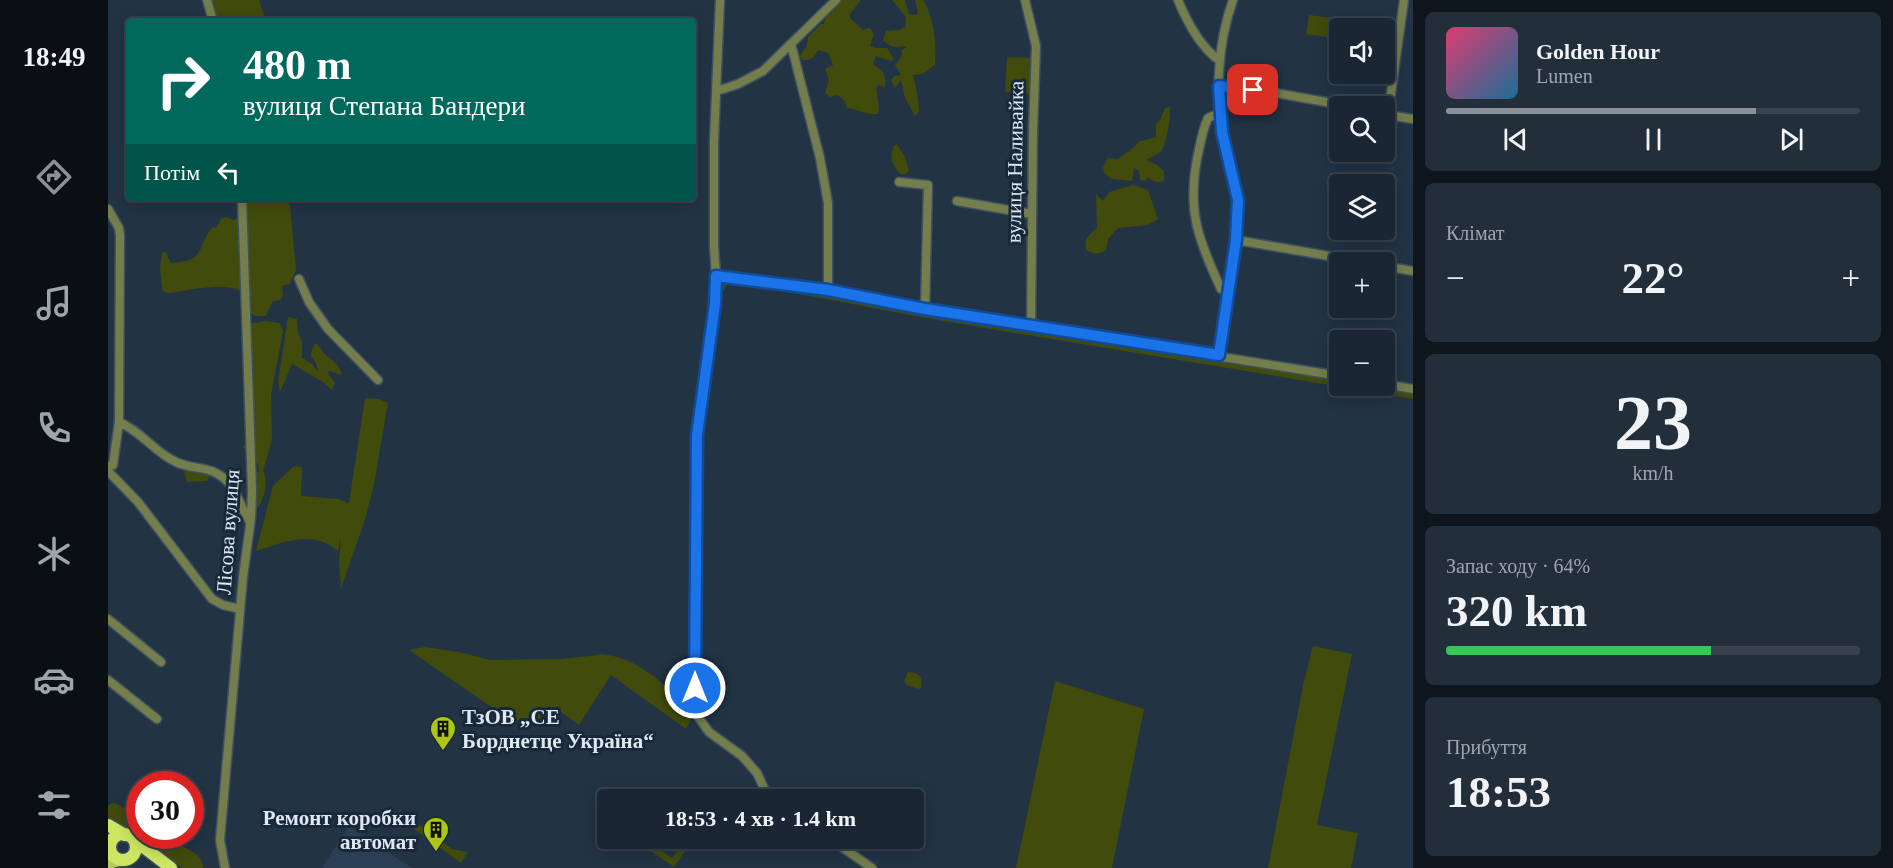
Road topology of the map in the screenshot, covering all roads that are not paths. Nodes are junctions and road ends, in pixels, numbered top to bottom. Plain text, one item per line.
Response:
1 (207, 0) edge
2 (720, 0) edge
3 (836, 0) edge
4 (1025, 0) edge
5 (1178, 0) edge
6 (1233, 0) edge
7 (1404, 0) edge
8 (212, 18) edge
9 (791, 44) junction
10 (1221, 61) junction
11 (1219, 86) junction
12 (717, 91) junction
13 (1389, 96) edge
14 (1329, 103) edge
15 (1220, 113) junction
16 (1395, 116) edge
17 (1413, 119) edge
18 (899, 182) dead end
19 (242, 201) edge
20 (957, 201) dead end
21 (108, 209) edge
22 (1032, 214) junction
23 (1236, 240) junction
24 (1329, 256) edge
25 (1395, 268) edge
26 (1413, 271) edge
27 (716, 276) junction
28 (299, 279) dead end
29 (828, 290) junction
30 (1229, 291) junction
31 (925, 309) junction
32 (1030, 326) junction
33 (1219, 355) junction
34 (1329, 374) edge
35 (378, 380) dead end
36 (1395, 386) edge
37 (1413, 389) edge
38 (118, 422) junction
39 (110, 467) edge
40 (251, 522) junction
41 (240, 609) junction
42 (108, 619) edge
43 (161, 662) dead end
44 (108, 680) edge
45 (157, 719) dead end
46 (764, 789) edge
47 (108, 825) edge
48 (126, 835) edge
49 (126, 836) edge
50 (109, 844) edge
51 (135, 849) edge
52 (144, 849) edge
53 (845, 849) edge
54 (125, 860) junction
55 (160, 861) junction
56 (108, 864) edge
57 (171, 868) edge
58 (225, 868) edge
59 (872, 868) edge

1 - 8 street
2 - 12 street
3 - 9 street
4 - 22 street, вулиця Наливайка
5 - 10 street
6 - 10 street
7 - 13 street
9 - 12 street
9 - 29 street
10 - 11 street
11 - 14 street
11 - 15 street
12 - 27 street
15 - 23 street
15 - 30 street
16 - 17 street
18 - 31 street
19 - 40 street, Лісова вулиця
20 - 22 street
21 - 38 street
22 - 32 street, вулиця Наливайка
23 - 24 street
23 - 30 street
25 - 26 street
27 - 29 street
27 - 46 street
28 - 35 street
29 - 31 street
30 - 33 street
31 - 32 street
32 - 33 street
33 - 34 street
36 - 37 street
38 - 39 street
38 - 40 street
39 - 41 street
40 - 41 street, Лісова вулиця
41 - 58 street, Лісова вулиця
42 - 43 street
44 - 45 street
47 - 48 highway
49 - 50 highway
50 - 54 highway
51 - 54 highway
52 - 55 highway
53 - 59 street
54 - 55 highway
54 - 56 main road
55 - 57 highway

